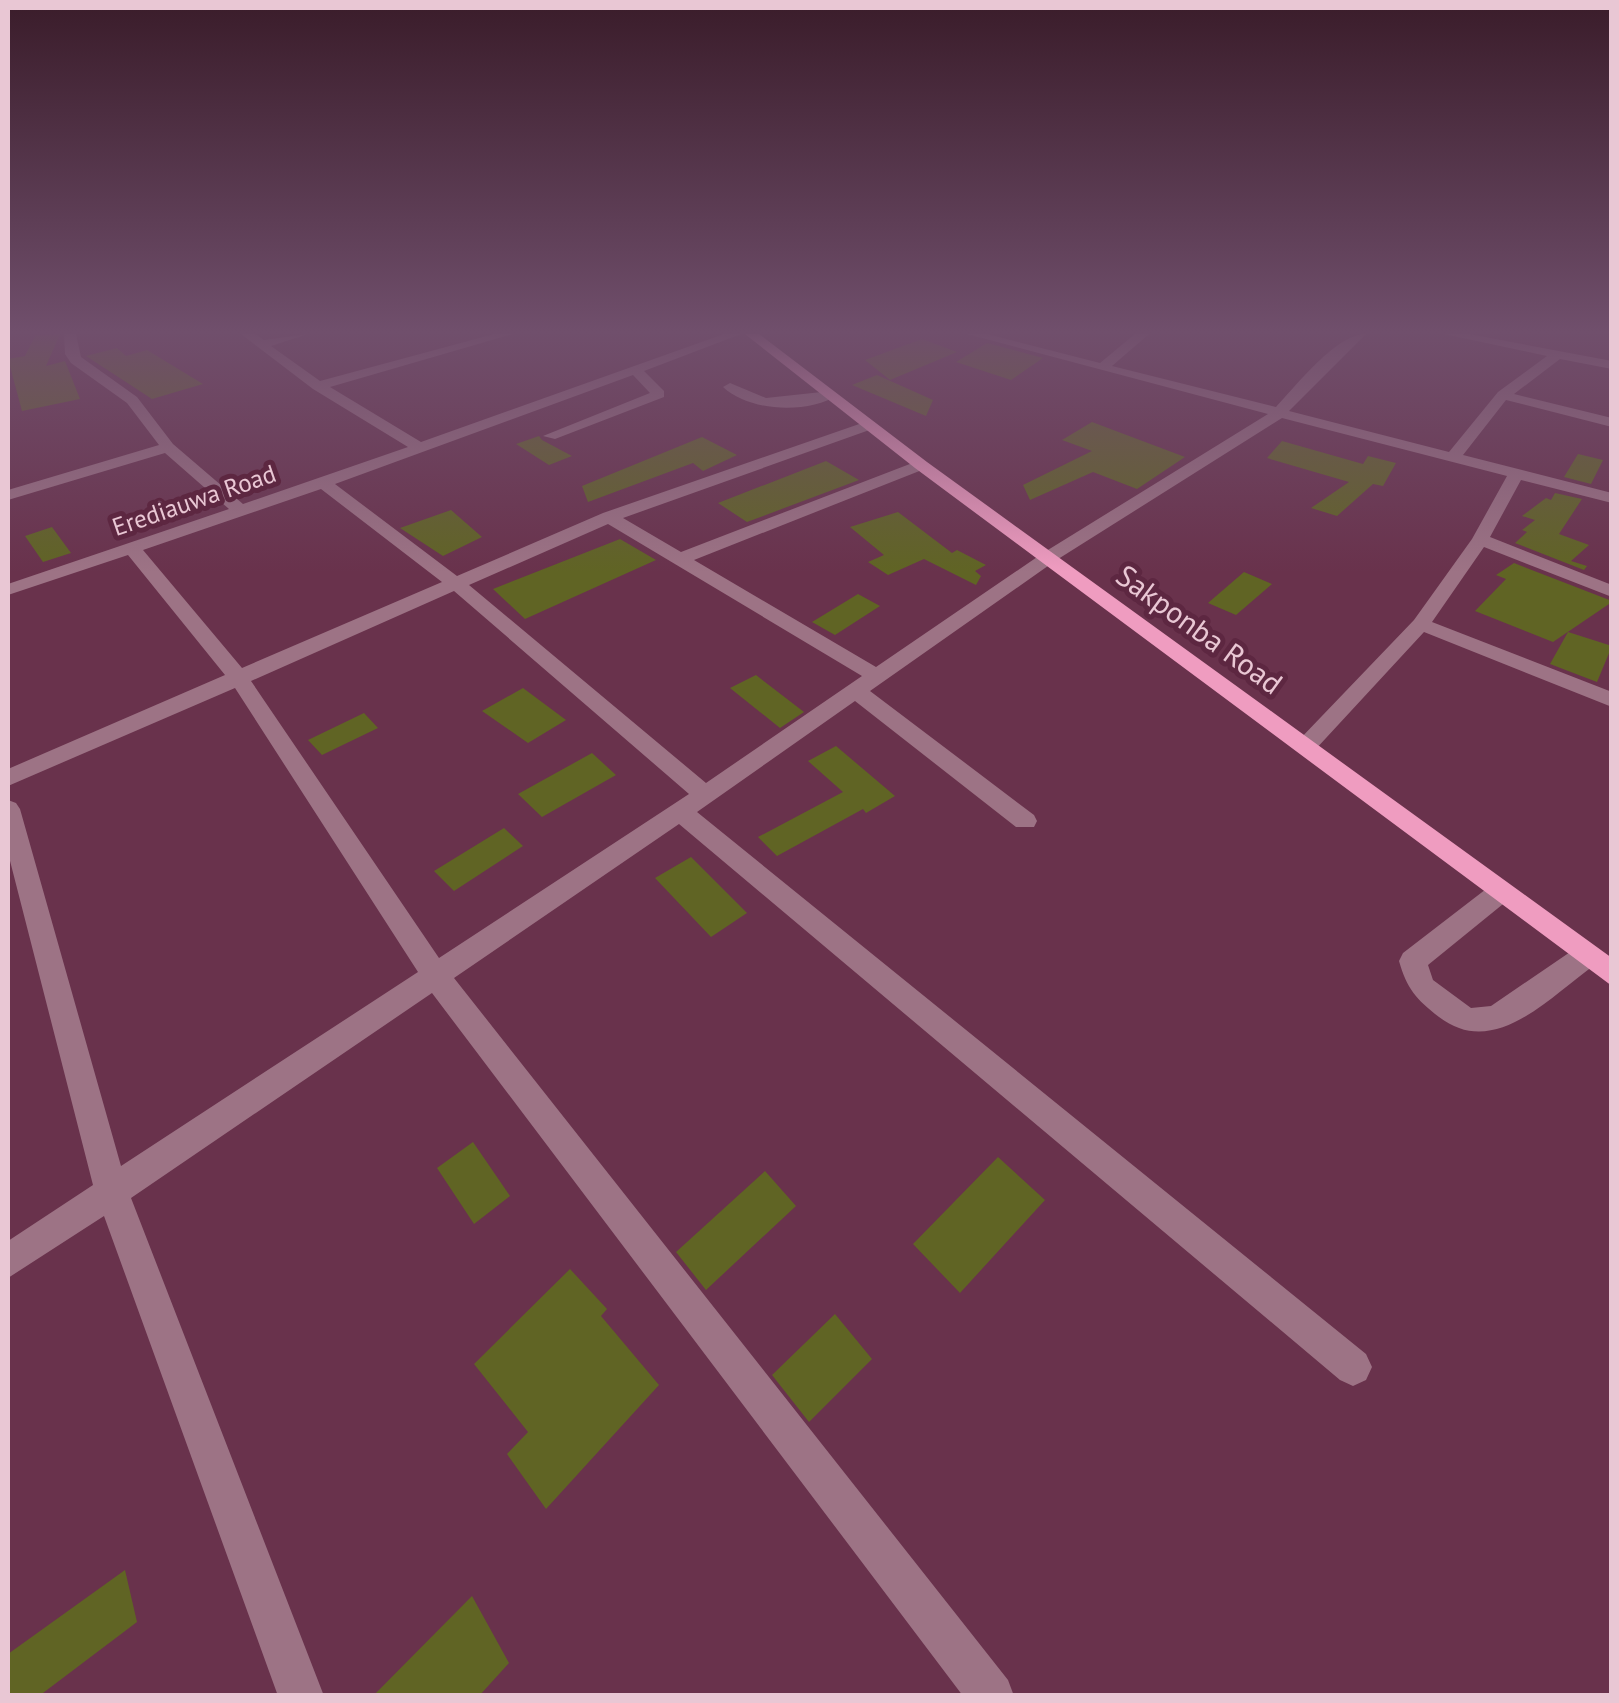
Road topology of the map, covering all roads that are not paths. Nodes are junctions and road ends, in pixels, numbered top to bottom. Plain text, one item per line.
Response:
1 (142, 413) edge
2 (363, 413) edge
3 (515, 413) edge
4 (608, 413) edge
5 (855, 413) edge
6 (1489, 413) edge
7 (1576, 413) edge
8 (1278, 414) joint
9 (1612, 422) edge
10 (870, 425) junction
11 (550, 436) dead end
12 (168, 447) junction
13 (420, 448) junction
14 (1453, 458) junction
15 (921, 464) junction
16 (1517, 473) junction
17 (323, 483) junction
18 (8, 495) edge
19 (1612, 498) edge
20 (242, 510) junction
21 (609, 517) junction
22 (1480, 539) junction
23 (131, 548) junction
24 (1049, 557) junction
25 (680, 559) junction
26 (455, 583) junction
27 (8, 590) edge
28 (1612, 592) edge
29 (1421, 624) junction
30 (240, 680) junction
31 (867, 683) junction
32 (1612, 700) edge
33 (1306, 746) junction
34 (8, 778) edge
35 (692, 803) junction
36 (8, 809) edge
37 (1025, 821) dead end
38 (1500, 893) junction
39 (1586, 956) junction
40 (1612, 974) edge
41 (436, 976) junction
42 (112, 1192) junction
43 (8, 1261) edge
44 (1353, 1366) dead end
45 (301, 1696) edge
46 (992, 1696) edge

1 - 12 street
2 - 13 street
3 - 13 street, Erediauwa Road
4 - 11 street
5 - 10 main road, Sakponba Road
6 - 14 street
7 - 9 street
8 - 14 street
8 - 24 street
10 - 15 main road, Sakponba Road
10 - 21 street
12 - 18 street
12 - 20 street
13 - 17 street, Erediauwa Road
14 - 16 street
15 - 24 main road, Sakponba Road
15 - 25 street
16 - 19 street
16 - 22 street
17 - 20 street, Erediauwa Road
17 - 26 street
20 - 23 street, Erediauwa Road
21 - 25 street
21 - 26 street
22 - 28 street
22 - 29 street
23 - 27 street, Erediauwa Road
23 - 30 street
24 - 31 street
24 - 33 main road, Sakponba Road
25 - 31 street
26 - 30 street
26 - 35 street
29 - 32 street
29 - 33 street
30 - 34 street
30 - 41 street
31 - 35 street
31 - 37 street
33 - 38 main road, Sakponba Road
35 - 41 street
35 - 44 street
36 - 42 street
38 - 39 main road, Sakponba Road
38 - 39 street
39 - 40 main road, Sakponba Road
41 - 42 street
41 - 46 street
42 - 43 street
42 - 45 street

